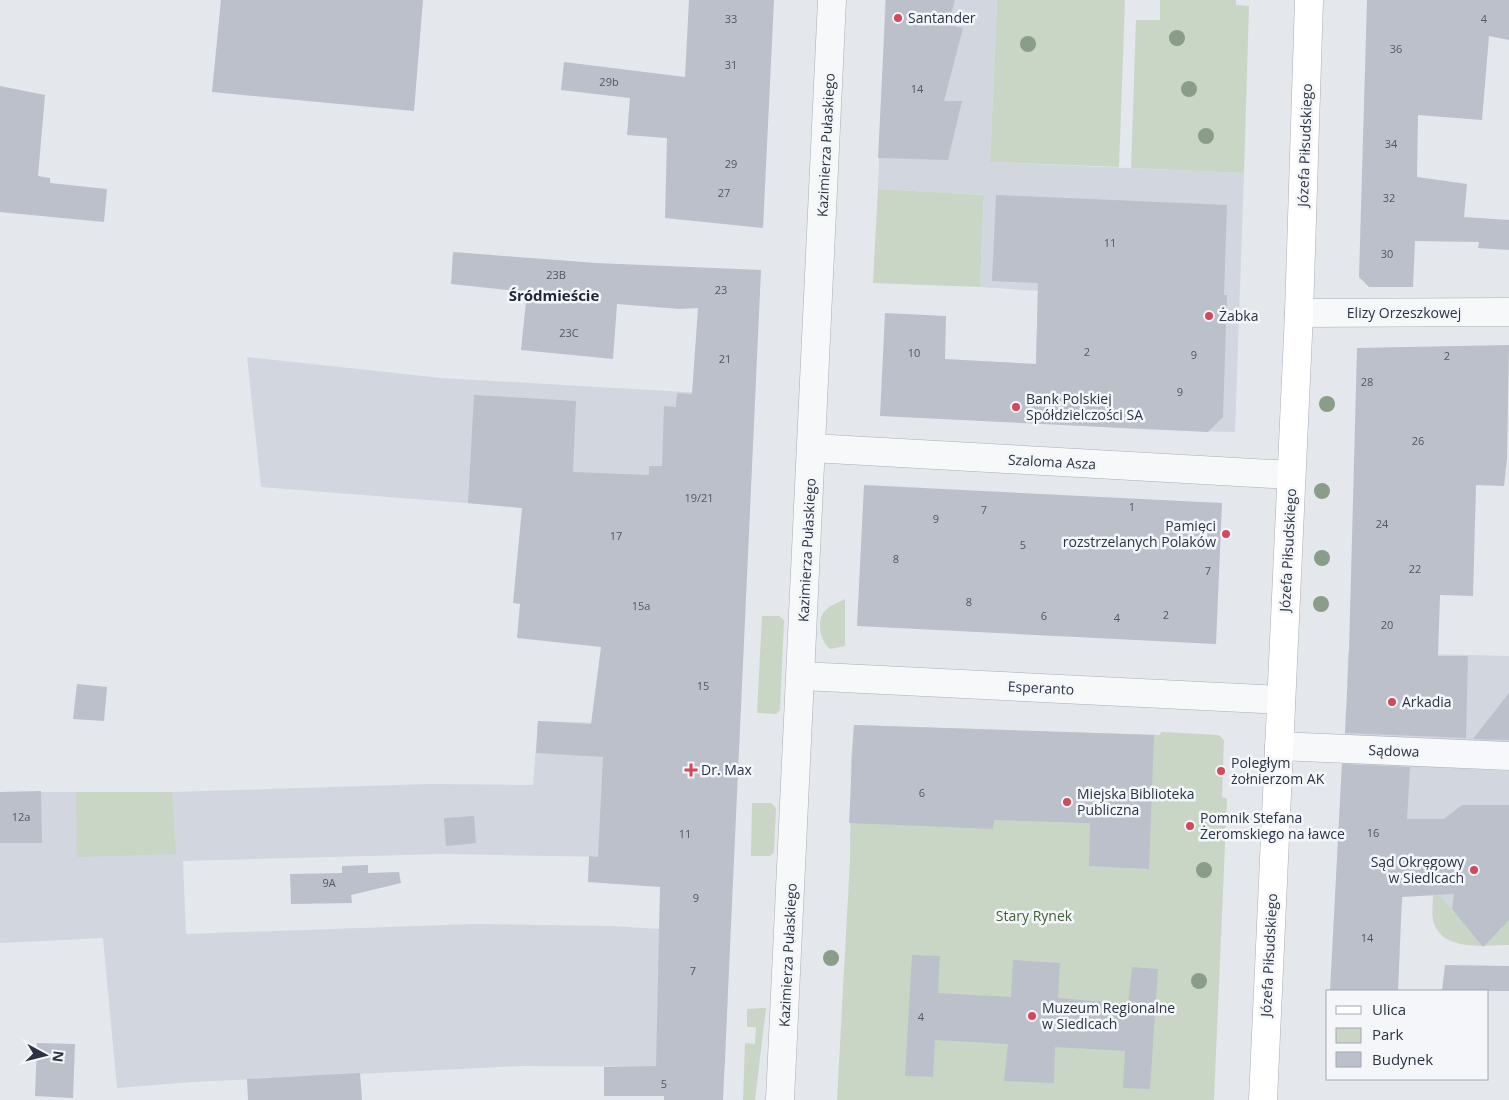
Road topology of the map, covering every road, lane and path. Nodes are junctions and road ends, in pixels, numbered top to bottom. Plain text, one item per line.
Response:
1 (832, 0) edge
2 (1309, 0) edge
3 (1509, 312) edge
4 (1299, 313) junction
5 (812, 448) junction
6 (1291, 475) junction
7 (802, 676) junction
8 (1281, 700) junction
9 (1279, 746) junction
10 (1509, 756) edge
11 (780, 1100) edge
12 (1262, 1100) edge

1 - 5 street, Kazimierza Pułaskiego
2 - 4 main road, Józefa Piłsudskiego
3 - 4 street, Elizy Orzeszkowej
4 - 6 main road, Józefa Piłsudskiego
5 - 6 street, Szaloma Asza
5 - 7 street, Kazimierza Pułaskiego
6 - 8 main road, Józefa Piłsudskiego
7 - 8 street, Esperanto
7 - 11 street, Kazimierza Pułaskiego
8 - 9 main road, Józefa Piłsudskiego
9 - 10 street, Sądowa
9 - 12 main road, Józefa Piłsudskiego

